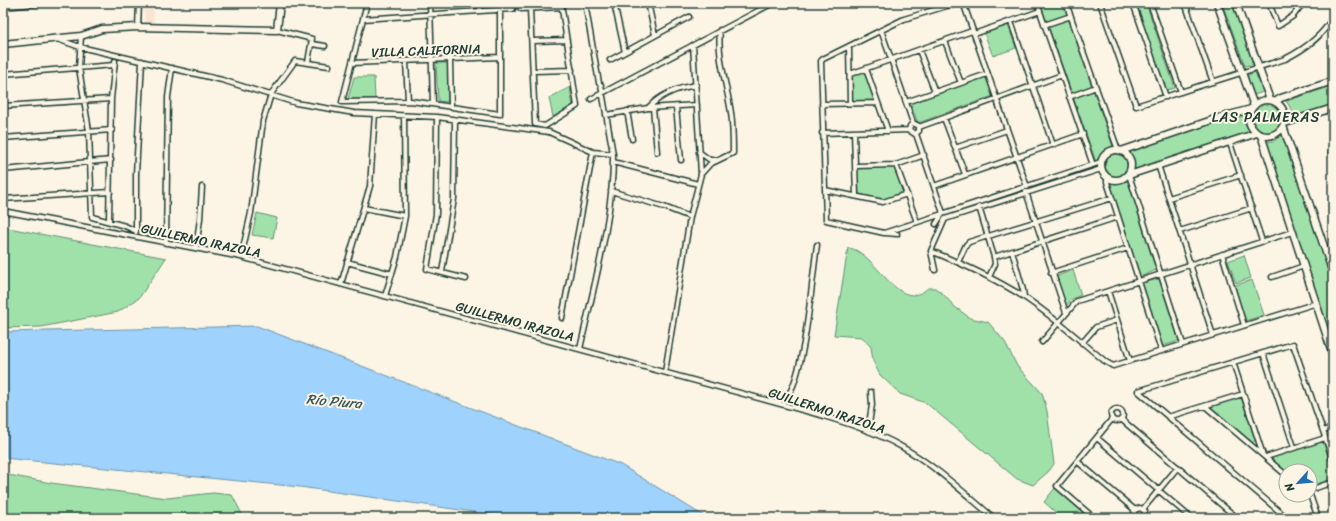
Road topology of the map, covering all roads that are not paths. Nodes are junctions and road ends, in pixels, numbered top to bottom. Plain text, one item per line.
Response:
1 (45, 3) edge
2 (139, 3) edge
3 (280, 3) edge
4 (367, 3) edge
5 (430, 3) edge
6 (480, 3) edge
7 (518, 3) edge
8 (585, 3) edge
9 (614, 3) edge
10 (648, 3) edge
11 (773, 3) edge
12 (978, 3) edge
13 (1037, 3) edge
14 (1066, 3) edge
15 (1100, 3) edge
16 (1133, 3) edge
17 (1150, 3) edge
18 (1186, 3) edge
19 (1217, 3) edge
20 (1236, 3) edge
21 (1269, 3) edge
22 (1303, 3) edge
23 (562, 5) edge
24 (964, 5) junction
25 (3, 7) edge
26 (513, 9) dead end
27 (530, 9) junction
28 (500, 10) junction
29 (480, 11) junction
30 (1040, 12) junction
31 (430, 14) junction
32 (1071, 16) junction
33 (689, 17) dead end
34 (1333, 17) edge
35 (363, 19) junction
36 (1011, 22) junction
37 (1044, 25) junction
38 (138, 27) junction
39 (277, 30) junction
40 (720, 30) junction
41 (881, 30) junction
42 (973, 33) junction
43 (655, 35) junction
44 (81, 36) junction
45 (56, 39) junction
46 (567, 40) junction
47 (532, 41) junction
48 (945, 41) junction
49 (3, 44) edge
50 (312, 44) junction
51 (693, 45) junction
52 (325, 46) dead end
53 (849, 46) junction
54 (80, 47) junction
55 (919, 50) junction
56 (625, 52) junction
57 (500, 56) junction
58 (432, 59) junction
59 (450, 59) junction
60 (610, 60) dead end
61 (891, 60) junction
62 (142, 61) junction
63 (406, 61) junction
64 (308, 62) junction
65 (352, 63) junction
66 (329, 66) dead end
67 (1258, 66) junction
68 (79, 68) junction
69 (172, 68) junction
70 (866, 69) junction
71 (572, 70) junction
72 (534, 71) junction
73 (1242, 72) junction
74 (3, 74) edge
75 (850, 74) junction
76 (987, 74) junction
77 (1062, 75) junction
78 (1213, 82) junction
79 (1333, 82) edge
80 (961, 83) junction
81 (696, 85) junction
82 (1033, 86) junction
83 (1096, 87) junction
84 (603, 92) junction
85 (935, 92) junction
86 (1181, 92) junction
87 (271, 94) junction
88 (1069, 97) junction
89 (1166, 97) junction
90 (591, 98) dead end
91 (111, 99) junction
92 (996, 99) junction
93 (84, 101) junction
94 (408, 101) junction
95 (1272, 101) junction
96 (906, 102) junction
97 (850, 103) junction
98 (877, 103) junction
99 (433, 104) junction
100 (822, 104) junction
101 (697, 105) junction
102 (3, 106) edge
103 (451, 107) junction
104 (676, 107) junction
105 (1252, 107) junction
106 (650, 108) junction
107 (1333, 108) edge
108 (627, 110) junction
109 (375, 114) junction
110 (606, 115) junction
111 (404, 116) junction
112 (437, 117) junction
113 (944, 118) junction
114 (456, 120) junction
115 (913, 124) junction
116 (1284, 124) junction
117 (919, 127) junction
118 (112, 130) junction
119 (909, 130) junction
120 (1007, 130) junction
121 (89, 131) junction
122 (888, 131) junction
123 (854, 132) junction
124 (822, 133) junction
125 (916, 134) junction
126 (1082, 134) junction
127 (1259, 134) junction
128 (3, 138) edge
129 (632, 139) dead end
130 (1230, 142) junction
131 (1053, 145) junction
132 (955, 148) junction
133 (1333, 149) edge
134 (1119, 150) junction
135 (593, 152) junction
136 (657, 152) dead end
137 (699, 152) junction
138 (613, 154) junction
139 (924, 155) junction
140 (1333, 156) edge
141 (1016, 158) junction
142 (111, 160) junction
143 (681, 160) dead end
144 (717, 160) junction
145 (91, 162) junction
146 (613, 162) junction
147 (896, 165) junction
148 (1093, 165) junction
149 (855, 166) junction
150 (1101, 166) junction
151 (1158, 166) junction
152 (3, 170) edge
153 (701, 174) junction
154 (965, 174) junction
155 (1128, 175) junction
156 (1240, 175) junction
157 (1107, 177) junction
158 (698, 184) junction
159 (934, 186) junction
160 (202, 187) dead end
161 (1026, 187) junction
162 (825, 190) junction
163 (611, 191) junction
164 (91, 192) junction
165 (110, 192) junction
166 (1026, 192) junction
167 (907, 194) junction
168 (856, 196) junction
169 (1112, 198) junction
170 (1169, 198) junction
171 (3, 199) edge
172 (979, 207) junction
173 (364, 208) junction
174 (1252, 208) junction
175 (3, 211) edge
176 (943, 213) junction
177 (405, 216) junction
178 (690, 217) junction
179 (1118, 217) junction
180 (109, 221) junction
181 (917, 222) junction
182 (1035, 222) junction
183 (936, 224) dead end
184 (136, 231) junction
185 (1180, 231) junction
186 (1292, 232) junction
187 (884, 233) junction
188 (897, 234) dead end
189 (988, 236) junction
190 (136, 237) junction
191 (1262, 241) junction
192 (166, 242) junction
193 (1042, 242) junction
194 (816, 246) dead end
195 (196, 248) junction
196 (1128, 248) junction
197 (930, 250) junction
198 (1012, 251) junction
199 (1222, 254) junction
200 (241, 257) junction
201 (994, 257) junction
202 (347, 262) junction
203 (958, 262) junction
204 (1190, 265) junction
205 (1304, 266) junction
206 (935, 270) dead end
207 (442, 272) junction
208 (1051, 273) junction
209 (1333, 273) edge
210 (392, 274) junction
211 (1161, 274) junction
212 (989, 277) junction
213 (1272, 277) dead end
214 (466, 279) dead end
215 (1139, 282) junction
216 (341, 284) junction
217 (1108, 291) junction
218 (385, 296) junction
219 (1024, 297) junction
220 (1317, 304) junction
221 (1066, 313) junction
222 (562, 318) dead end
223 (1117, 320) junction
224 (1058, 323) junction
225 (1244, 325) junction
226 (1213, 335) junction
227 (1042, 342) dead end
228 (1082, 343) junction
229 (1183, 344) junction
230 (580, 349) junction
231 (1161, 350) junction
232 (1263, 353) junction
233 (1333, 355) edge
234 (1130, 361) junction
235 (1233, 362) junction
236 (664, 372) junction
237 (871, 392) dead end
238 (1243, 394) junction
239 (775, 402) junction
240 (1205, 406) junction
241 (1168, 417) junction
242 (1121, 419) junction
243 (1112, 420) junction
244 (1333, 428) edge
245 (868, 430) junction
246 (1323, 431) junction
247 (1097, 438) junction
248 (1326, 438) junction
249 (1333, 444) edge
250 (1328, 445) junction
251 (1294, 447) junction
252 (1264, 456) junction
253 (1333, 460) edge
254 (1078, 462) junction
255 (1178, 467) junction
256 (1278, 468) edge
257 (1333, 482) edge
258 (1318, 487) edge
259 (1159, 490) junction
260 (1313, 503) edge
261 (1143, 509) junction
262 (1135, 510) junction
263 (994, 518) edge
264 (1094, 518) edge
265 (1135, 518) edge
266 (1144, 518) edge
267 (1191, 518) edge
268 (1237, 518) edge
269 (1287, 518) edge
270 (1318, 518) edge

1 - 25 street
2 - 38 street
3 - 39 street
4 - 35 street
5 - 31 street
6 - 29 street
7 - 27 street
8 - 84 street
9 - 56 street
10 - 43 street
11 - 40 street
12 - 24 street
13 - 30 street
14 - 32 street
15 - 89 street
16 - 89 street
17 - 86 street
18 - 78 street
19 - 73 street
20 - 67 street
21 - 22 street
23 - 27 street
23 - 46 street
24 - 41 street
24 - 42 street
26 - 28 street
27 - 47 street
28 - 29 street
28 - 57 street
29 - 31 street
30 - 36 street
30 - 37 street
31 - 35 street
31 - 58 street
32 - 37 street
32 - 83 street
33 - 43 street
34 - 67 street
35 - 65 street
36 - 42 street
36 - 82 street
37 - 77 street
38 - 39 street
38 - 44 street
39 - 50 street
40 - 51 street
40 - 144 street
41 - 53 street
41 - 61 street
42 - 48 street
42 - 76 street
43 - 56 street
44 - 45 street
44 - 54 street
45 - 49 street
45 - 54 street
46 - 47 street
46 - 71 street
47 - 72 street
48 - 55 street
48 - 80 street
50 - 52 street
50 - 64 street
51 - 81 street
51 - 84 street
53 - 75 street
53 - 100 street
54 - 62 street
54 - 68 street
55 - 61 street
55 - 85 street
56 - 60 street
57 - 59 street, VILLA CALIFORNIA
57 - 103 street
58 - 59 street, VILLA CALIFORNIA
58 - 63 street, VILLA CALIFORNIA
58 - 99 street
59 - 103 street
61 - 70 street
61 - 96 street
62 - 69 street
62 - 184 street
63 - 65 street, VILLA CALIFORNIA
63 - 94 street
64 - 66 street
64 - 87 street
65 - 94 street
67 - 73 street
67 - 95 street
68 - 74 street
68 - 91 street
68 - 93 street
69 - 87 street
69 - 192 street
70 - 75 street
70 - 98 street
71 - 72 street
71 - 72 street
73 - 78 street
73 - 105 street
75 - 97 street
76 - 80 street
76 - 92 street
77 - 82 street
77 - 88 street
78 - 86 street
79 - 95 street
80 - 85 street
81 - 101 street
81 - 106 street
82 - 92 street
82 - 131 street
83 - 88 street
83 - 134 street
84 - 90 street
84 - 110 street
85 - 96 street
86 - 89 street
87 - 109 street
87 - 200 street
88 - 126 street
91 - 93 street
91 - 118 street
92 - 113 street
92 - 120 street
93 - 102 street
93 - 121 street
94 - 99 street
95 - 105 street
95 - 116 street
96 - 115 street
97 - 98 street
97 - 100 street
98 - 122 street
99 - 103 street
100 - 124 street
101 - 104 street
101 - 137 street
104 - 106 street
104 - 143 street
105 - 127 street
105 - 134 street
106 - 108 street
106 - 136 street
107 - 116 street
108 - 110 street
108 - 129 street
109 - 111 street
109 - 173 street
110 - 138 street
111 - 112 street
111 - 177 street
112 - 114 street
112 - 207 street
113 - 117 street
113 - 132 street
114 - 135 street
114 - 207 street
115 - 117 street
115 - 119 street
116 - 127 street
116 - 209 street
117 - 125 street
118 - 121 street
118 - 142 street
119 - 122 street
119 - 125 street
120 - 132 street
120 - 141 street
121 - 128 street
121 - 145 street
122 - 123 street
123 - 124 street
123 - 149 street
124 - 162 street
125 - 139 street
126 - 131 street
126 - 148 street
127 - 130 street
127 - 186 street
130 - 151 street
130 - 156 street
131 - 141 street
132 - 154 street
133 - 140 street
134 - 150 street
134 - 155 street
135 - 138 street
135 - 222 street
137 - 144 street
137 - 153 street
138 - 146 street
139 - 147 street
139 - 159 street
141 - 154 street
141 - 161 street
142 - 145 street
142 - 165 street
144 - 153 street
145 - 152 street
145 - 164 street
146 - 158 street
146 - 163 street
147 - 149 street
147 - 167 street
148 - 150 street
148 - 161 street
149 - 168 street
150 - 157 street
150 - 166 street
151 - 155 street
151 - 170 street
153 - 158 street
154 - 159 street
155 - 157 street
155 - 211 street
156 - 170 street
156 - 174 street
157 - 169 street
158 - 178 street
159 - 176 street
160 - 195 street
161 - 176 street
162 - 168 street
162 - 187 street
163 - 178 street
163 - 230 street
164 - 165 street
164 - 171 street
164 - 180 street
165 - 180 street
166 - 172 street
166 - 182 street
167 - 168 street
167 - 181 street
169 - 179 street
169 - 182 street
170 - 185 street
172 - 189 street
172 - 197 street
173 - 177 street
173 - 202 street
174 - 185 street
174 - 191 street
175 - 190 street, GUILLERMO IRAZOLA
176 - 181 street
176 - 183 street
177 - 210 street
178 - 236 street
179 - 193 street
179 - 196 street
180 - 184 street
181 - 187 street
182 - 189 street
182 - 193 street
184 - 190 street
185 - 204 street
186 - 191 street
186 - 205 street
187 - 188 street
189 - 201 street
189 - 203 street
190 - 192 street, GUILLERMO IRAZOLA
191 - 199 street
192 - 195 street, GUILLERMO IRAZOLA
193 - 198 street
193 - 208 street
194 - 239 street
195 - 200 street, GUILLERMO IRAZOLA
196 - 208 street
196 - 215 street
197 - 203 street
197 - 206 street
198 - 201 street
198 - 219 street
199 - 204 street
199 - 225 street
200 - 216 street, GUILLERMO IRAZOLA
201 - 212 street
202 - 210 street
202 - 216 street
203 - 212 street
204 - 211 street
204 - 226 street
205 - 213 street
205 - 220 street
207 - 214 street
208 - 221 street
210 - 218 street
211 - 215 street
211 - 229 street
212 - 219 street
215 - 217 street
215 - 231 street
216 - 218 street, GUILLERMO IRAZOLA
217 - 221 street
217 - 223 street
218 - 230 street, GUILLERMO IRAZOLA
219 - 224 street
220 - 225 street
220 - 233 street
221 - 224 street
223 - 228 street
223 - 234 street
224 - 227 street
224 - 228 street
225 - 226 street
226 - 229 street
228 - 234 street
229 - 231 street
230 - 236 street, GUILLERMO IRAZOLA
231 - 234 street
232 - 235 street
232 - 246 street
232 - 251 street
235 - 238 street
235 - 241 street
236 - 239 street, GUILLERMO IRAZOLA
237 - 245 street
238 - 240 street
238 - 252 street
239 - 245 street, GUILLERMO IRAZOLA
240 - 241 street
240 - 252 street
241 - 269 street
242 - 243 street
242 - 243 street
242 - 255 street
243 - 247 street
244 - 246 street
245 - 263 street, GUILLERMO IRAZOLA
246 - 248 street
247 - 254 street
247 - 259 street
248 - 250 street
248 - 251 street
249 - 250 street
250 - 253 street
251 - 252 street
252 - 256 street
254 - 262 street
254 - 264 street
255 - 259 street
255 - 268 street
257 - 258 street
259 - 261 street
259 - 267 street
260 - 270 street
261 - 262 street
261 - 266 street
262 - 265 street

